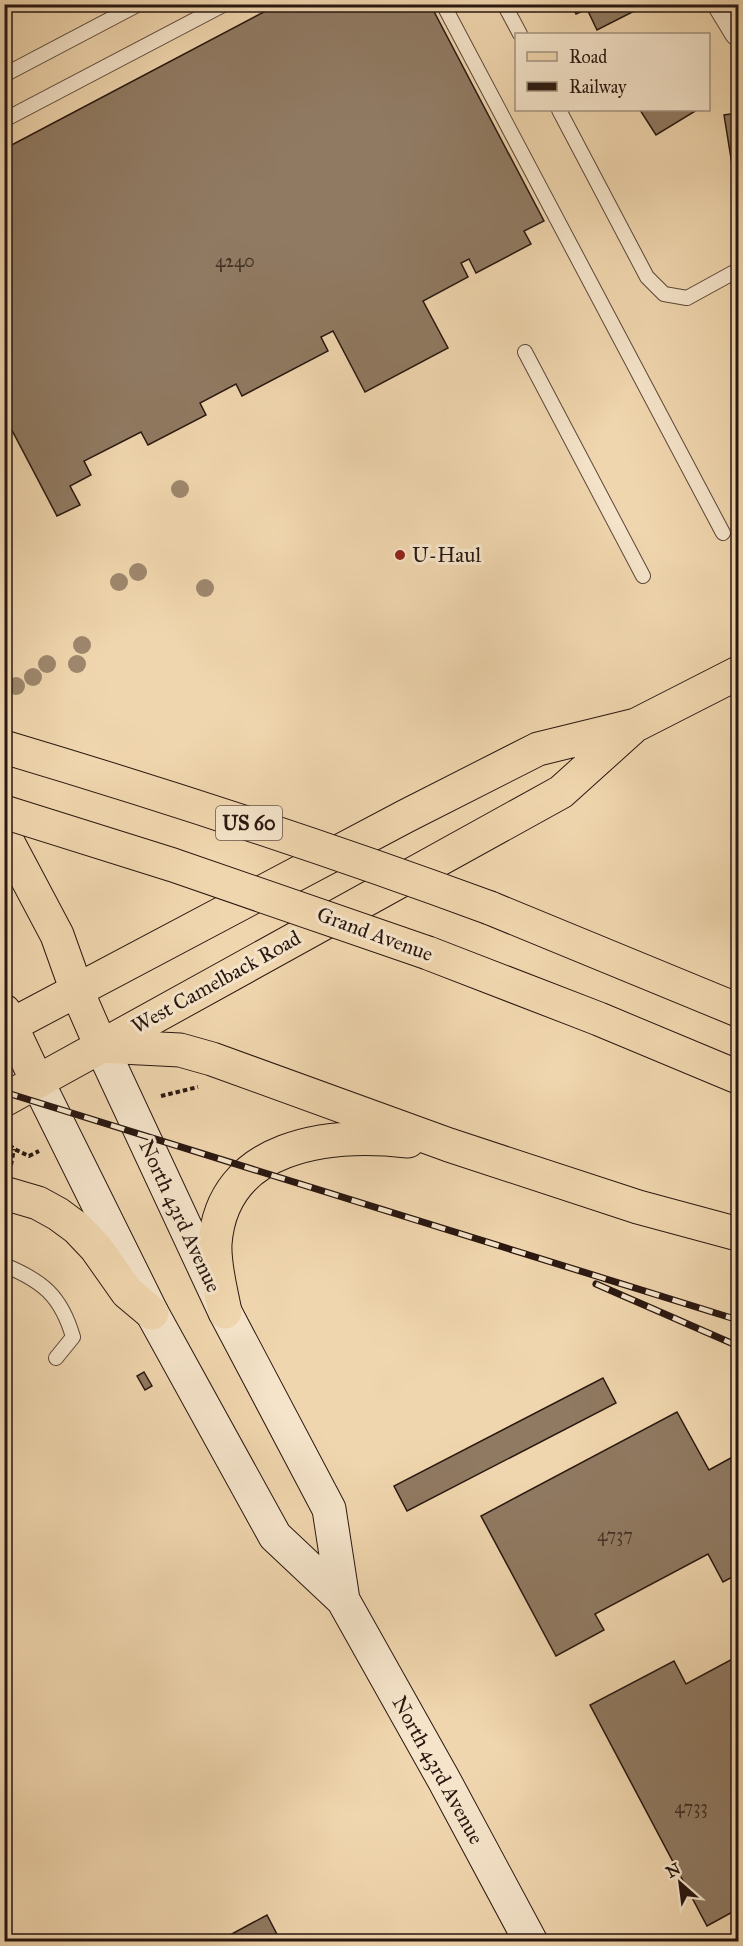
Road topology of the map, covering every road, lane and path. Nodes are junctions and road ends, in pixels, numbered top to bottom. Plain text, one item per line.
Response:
1 (139, 4) edge
2 (225, 4) edge
3 (443, 4) edge
4 (504, 4) edge
5 (721, 4) edge
6 (738, 32) edge
7 (519, 33) edge
8 (4, 75) edge
9 (560, 111) edge
10 (4, 120) edge
11 (738, 270) edge
12 (525, 352) dead end
13 (723, 533) dead end
14 (644, 576) dead end
15 (738, 673) edge
16 (636, 725) junction
17 (4, 747) edge
18 (4, 812) edge
19 (4, 835) edge
20 (77, 991) junction
21 (738, 1010) edge
22 (7, 1022) edge
23 (101, 1046) junction
24 (738, 1077) edge
25 (37, 1081) junction
26 (4, 1100) edge
27 (4, 1140) edge
28 (449, 1145) junction
29 (39, 1151) dead end
30 (4, 1194) edge
31 (738, 1234) edge
32 (4, 1265) edge
33 (225, 1312) junction
34 (152, 1313) junction
35 (56, 1358) dead end
36 (343, 1600) junction
37 (531, 1941) edge

1 - 8 lane
2 - 10 lane
3 - 13 lane
4 - 7 lane
5 - 6 street
9 - 11 lane
12 - 14 lane
15 - 16 main road, West Camelback Road
16 - 20 main road, West Camelback Road
16 - 23 main road, West Camelback Road
17 - 21 main road, US 60, bridge
18 - 24 main road, Grand Avenue, bridge
19 - 20 main road, North 43rd Avenue
20 - 22 main road, West Camelback Road
20 - 23 main road, North 43rd Avenue
22 - 25 main road, North 43rd Avenue
23 - 25 main road, West Camelback Road
23 - 28 main road
23 - 33 main road, North 43rd Avenue
25 - 26 main road, West Camelback Road
25 - 34 main road, North 43rd Avenue
27 - 29 path
28 - 31 main road
28 - 33 main road
30 - 34 main road
32 - 35 lane
33 - 36 main road, North 43rd Avenue
34 - 36 main road, North 43rd Avenue
36 - 37 main road, North 43rd Avenue

